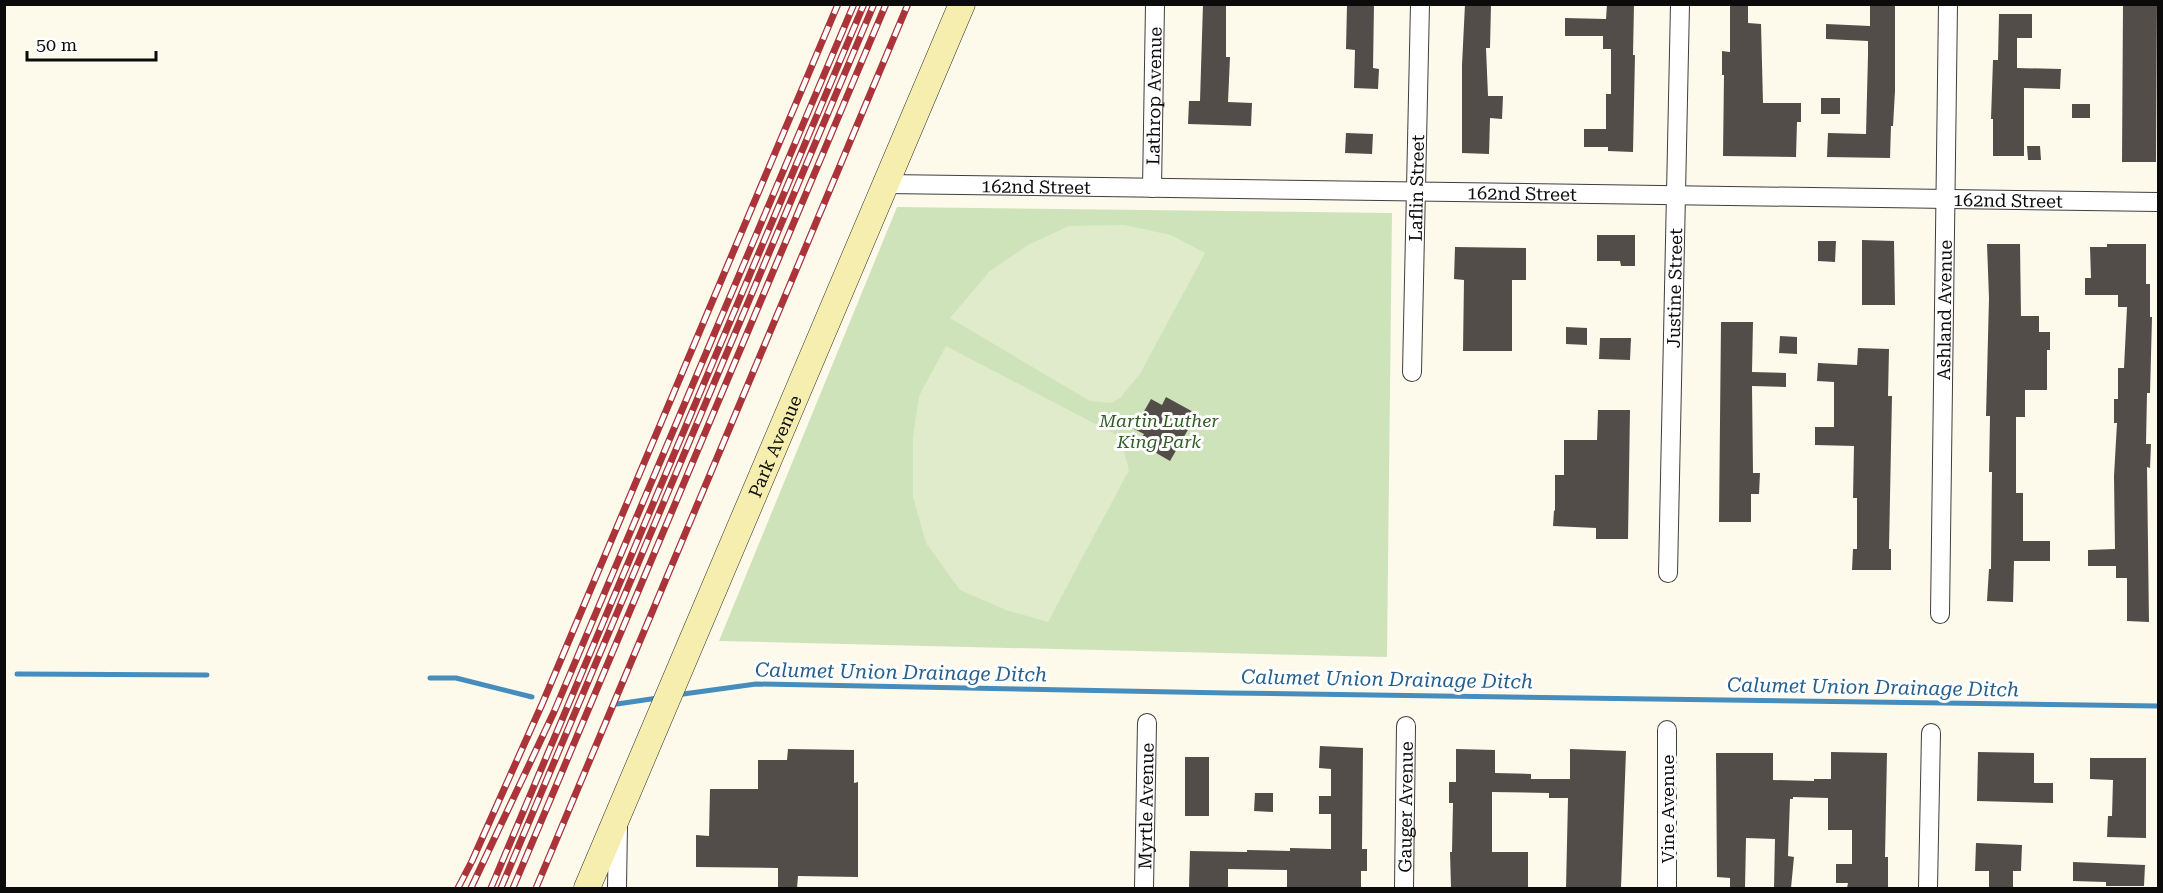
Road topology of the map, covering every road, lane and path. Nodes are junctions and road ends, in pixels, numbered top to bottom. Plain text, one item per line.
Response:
1 (962, 4) edge
2 (1155, 4) edge
3 (1420, 4) edge
4 (1680, 4) edge
5 (1948, 4) edge
6 (885, 184) junction
7 (1152, 188) junction
8 (1416, 192) junction
9 (1676, 195) junction
10 (1945, 199) junction
11 (2158, 202) edge
12 (1412, 372) dead end
13 (1668, 573) dead end
14 (1940, 614) dead end
15 (1147, 723) dead end
16 (1406, 726) dead end
17 (1667, 730) dead end
18 (1931, 733) dead end
19 (618, 819) junction
20 (588, 888) edge
21 (617, 888) edge
22 (1144, 888) edge
23 (1404, 888) edge
24 (1667, 888) edge
25 (1928, 888) edge

1 - 6 street, Park Avenue
2 - 7 street, Lathrop Avenue
3 - 8 street, Laflin Street
4 - 9 street, Justine Street
5 - 10 street, Ashland Avenue
6 - 7 street, 162nd Street
6 - 19 street, Park Avenue
7 - 8 street, 162nd Street
8 - 9 street, 162nd Street
8 - 12 street, Laflin Street
9 - 10 street, 162nd Street
9 - 13 street, Justine Street
10 - 11 street, 162nd Street
10 - 14 street, Ashland Avenue
15 - 22 street, Myrtle Avenue
16 - 23 street, Gauger Avenue
17 - 24 street, Vine Avenue
18 - 25 street
19 - 20 street, Park Avenue
19 - 21 street

